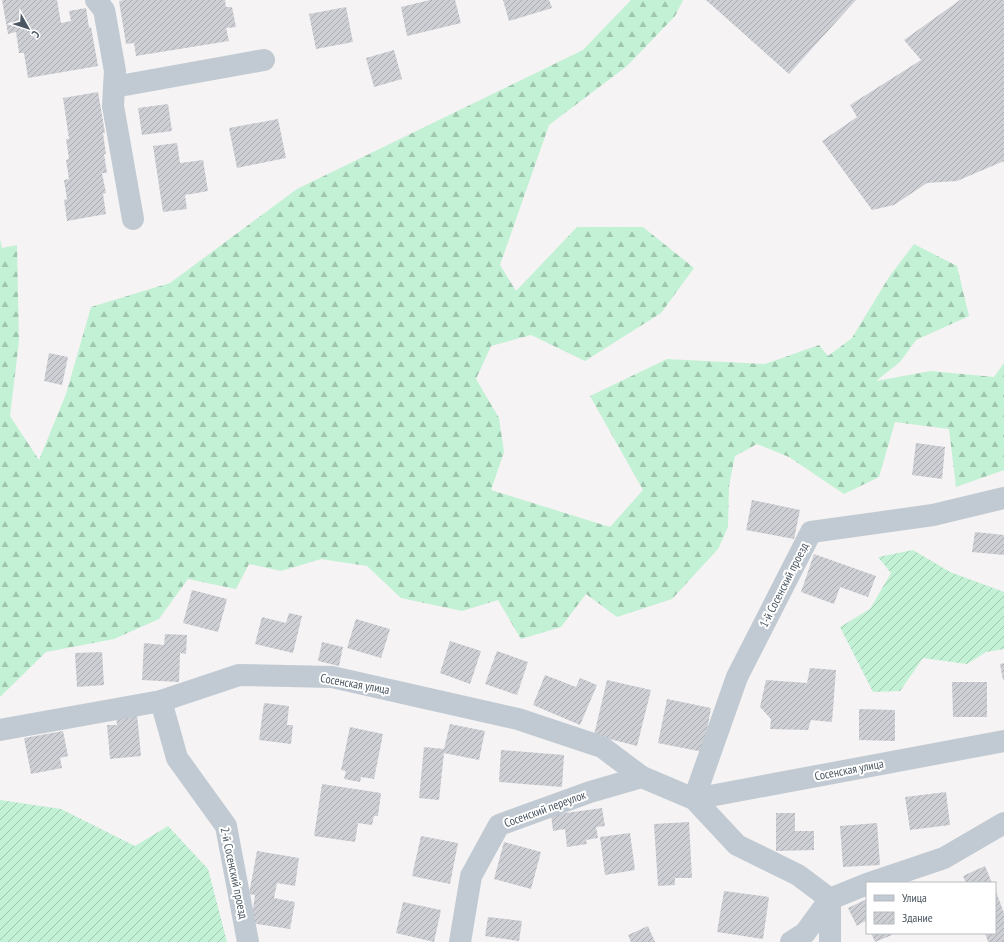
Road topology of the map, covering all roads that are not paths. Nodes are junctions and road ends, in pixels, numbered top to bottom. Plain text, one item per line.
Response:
1 (96, 0) edge
2 (264, 60) dead end
3 (114, 87) junction
4 (133, 219) dead end
5 (1004, 498) edge
6 (161, 701) junction
7 (0, 730) edge
8 (1004, 742) edge
9 (642, 777) junction
10 (694, 800) junction
11 (1004, 823) edge
12 (873, 882) edge
13 (866, 884) edge
14 (830, 899) junction
15 (248, 942) edge
16 (460, 942) edge
17 (791, 942) edge
18 (830, 942) edge

1 - 3 street
2 - 3 street
3 - 4 street
5 - 10 street, 1-й Сосенский проезд
6 - 7 street, Сосенская улица
6 - 9 street, Сосенская улица
6 - 15 street, 2-й Сосенский проезд
8 - 10 street, Сосенская улица
9 - 10 street, Сосенская улица
9 - 16 street, Сосенский переулок
10 - 14 street, Сосенская улица
11 - 12 street
13 - 14 street
14 - 17 street
14 - 18 street

